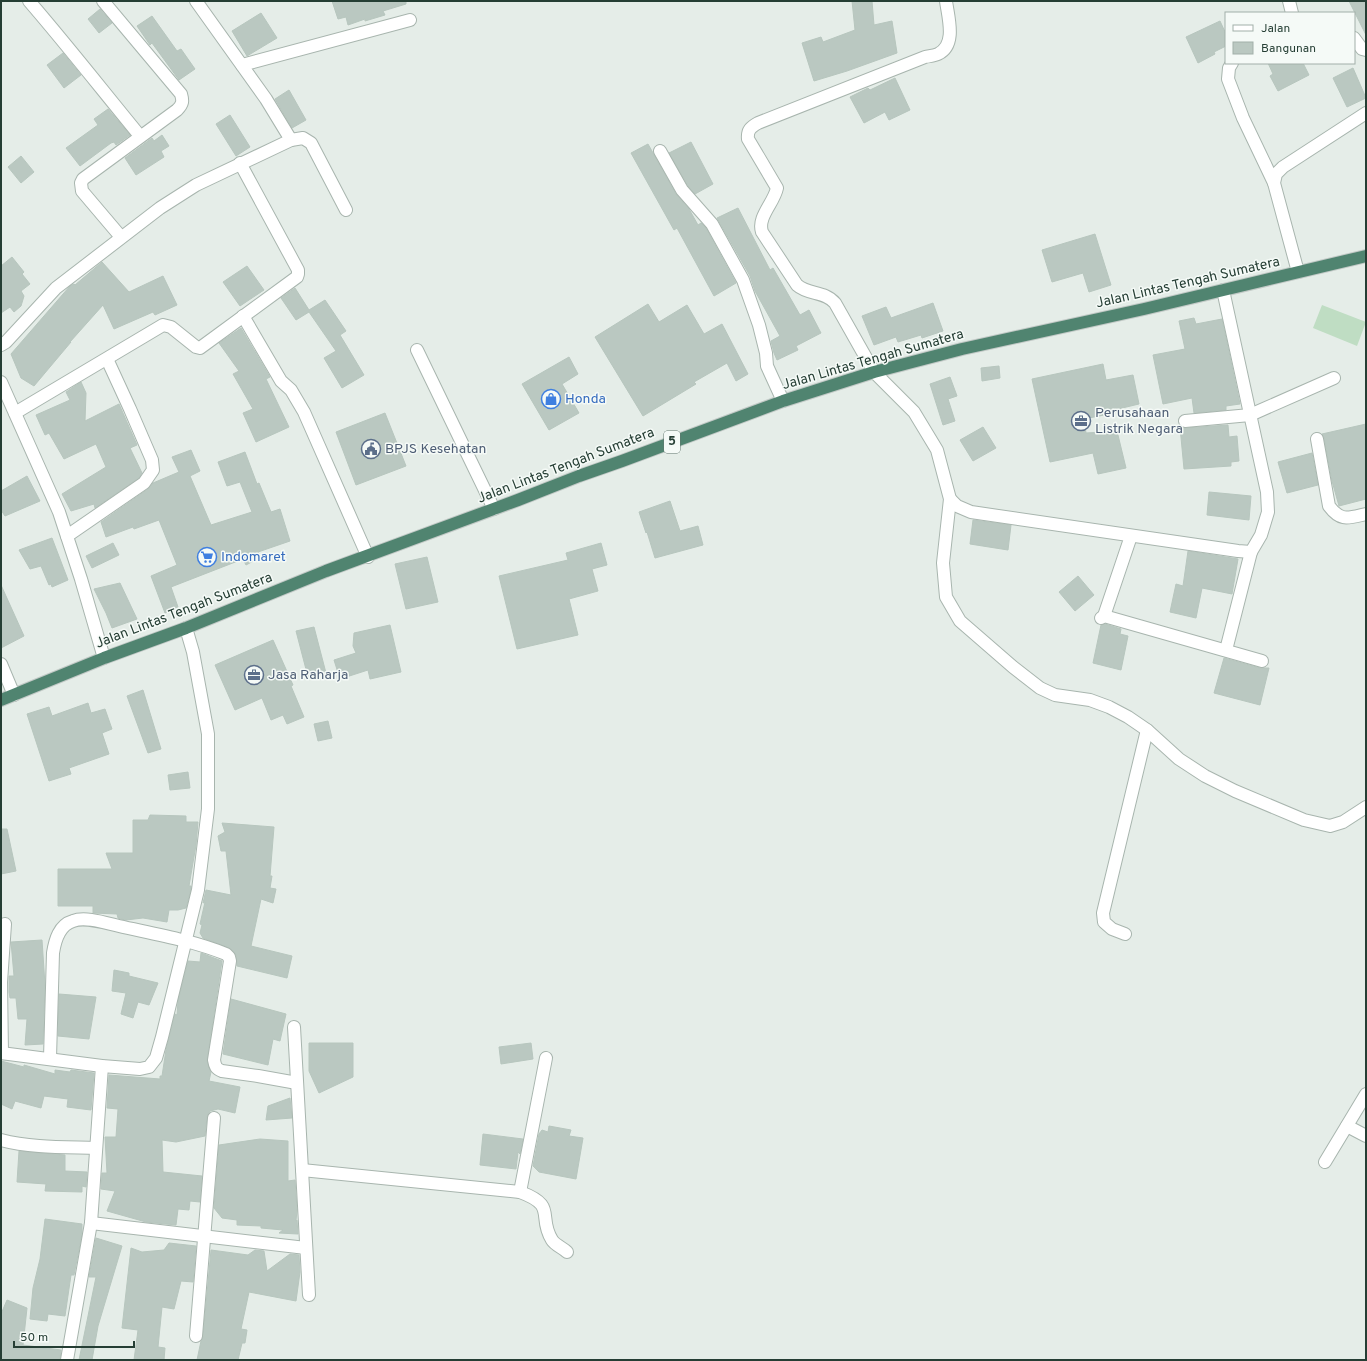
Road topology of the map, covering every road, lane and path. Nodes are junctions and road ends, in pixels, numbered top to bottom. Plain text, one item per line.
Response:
1 (29, 1) edge
2 (103, 1) edge
3 (946, 1) edge
4 (1289, 1) edge
5 (202, 2) edge
6 (1292, 12) edge
7 (410, 20) dead end
8 (1355, 39) edge
9 (1366, 50) edge
10 (1231, 64) edge
11 (242, 65) junction
12 (1366, 113) edge
13 (140, 136) junction
14 (291, 140) junction
15 (660, 151) dead end
16 (240, 163) junction
17 (1274, 182) junction
18 (346, 210) dead end
19 (121, 237) junction
20 (1366, 257) edge
21 (1298, 272) junction
22 (1223, 290) junction
23 (243, 316) junction
24 (1, 345) edge
25 (417, 350) dead end
26 (106, 359) junction
27 (874, 372) junction
28 (1334, 378) dead end
29 (1, 382) edge
30 (783, 400) junction
31 (15, 413) junction
32 (1250, 414) junction
33 (1186, 421) dead end
34 (1317, 439) dead end
35 (950, 499) junction
36 (494, 509) junction
37 (1366, 514) edge
38 (67, 536) junction
39 (1131, 536) junction
40 (1251, 552) junction
41 (368, 557) junction
42 (186, 628) junction
43 (1226, 650) junction
44 (104, 658) junction
45 (1262, 661) dead end
46 (1, 664) edge
47 (14, 695) junction
48 (1, 700) edge
49 (1148, 730) junction
50 (1366, 808) edge
51 (6, 924) dead end
52 (1125, 934) dead end
53 (186, 940) junction
54 (294, 1027) dead end
55 (1, 1053) edge
56 (50, 1058) junction
57 (546, 1058) dead end
58 (102, 1066) junction
59 (297, 1083) junction
60 (1366, 1094) edge
61 (214, 1118) dead end
62 (1347, 1126) junction
63 (1366, 1136) edge
64 (1, 1140) edge
65 (96, 1148) junction
66 (1325, 1162) dead end
67 (302, 1170) junction
68 (520, 1192) junction
69 (91, 1223) junction
70 (205, 1237) junction
71 (306, 1248) junction
72 (567, 1252) dead end
73 (309, 1295) dead end
74 (196, 1336) dead end
75 (67, 1360) edge

1 - 13 street
2 - 13 street
3 - 27 street
4 - 6 street
5 - 11 street
7 - 11 street
8 - 9 street
10 - 17 street
11 - 14 street
12 - 17 street
13 - 19 street
14 - 16 street
14 - 18 street
15 - 30 street
16 - 19 street
16 - 23 street
17 - 21 street
19 - 24 street
20 - 21 highway, Jalan Lintas Tengah Sumatera / 5
21 - 22 highway, Jalan Lintas Tengah Sumatera / 5
22 - 27 highway, Jalan Lintas Tengah Sumatera / 5
22 - 32 street
23 - 26 street
23 - 41 street
25 - 36 street
26 - 31 street
26 - 38 street
27 - 30 highway, Jalan Lintas Tengah Sumatera / 5
27 - 35 street
28 - 32 street
29 - 31 street
30 - 36 highway, Jalan Lintas Tengah Sumatera / 5
31 - 38 street
32 - 33 street
32 - 40 street
34 - 37 street
35 - 39 street
35 - 49 street
36 - 41 highway, Jalan Lintas Tengah Sumatera / 5
38 - 44 street
39 - 40 street
39 - 43 street
40 - 43 street
41 - 42 highway, Jalan Lintas Tengah Sumatera / 5
42 - 44 highway, Jalan Lintas Tengah Sumatera / 5
42 - 53 street
43 - 45 street
44 - 47 highway, Jalan Lintas Tengah Sumatera / 5
46 - 47 street
47 - 48 highway, Jalan Lintas Tengah Sumatera / 5
49 - 50 street
49 - 52 street
51 - 55 street
53 - 56 street
53 - 58 street
53 - 59 street
54 - 59 street
55 - 56 street
56 - 58 street
57 - 68 street
58 - 65 street
59 - 67 street
60 - 62 street
61 - 70 street
62 - 63 street
62 - 66 street
64 - 65 street
65 - 69 street
67 - 68 street
67 - 71 street
68 - 72 street
69 - 70 street
69 - 75 street
70 - 71 street
70 - 74 street
71 - 73 street

